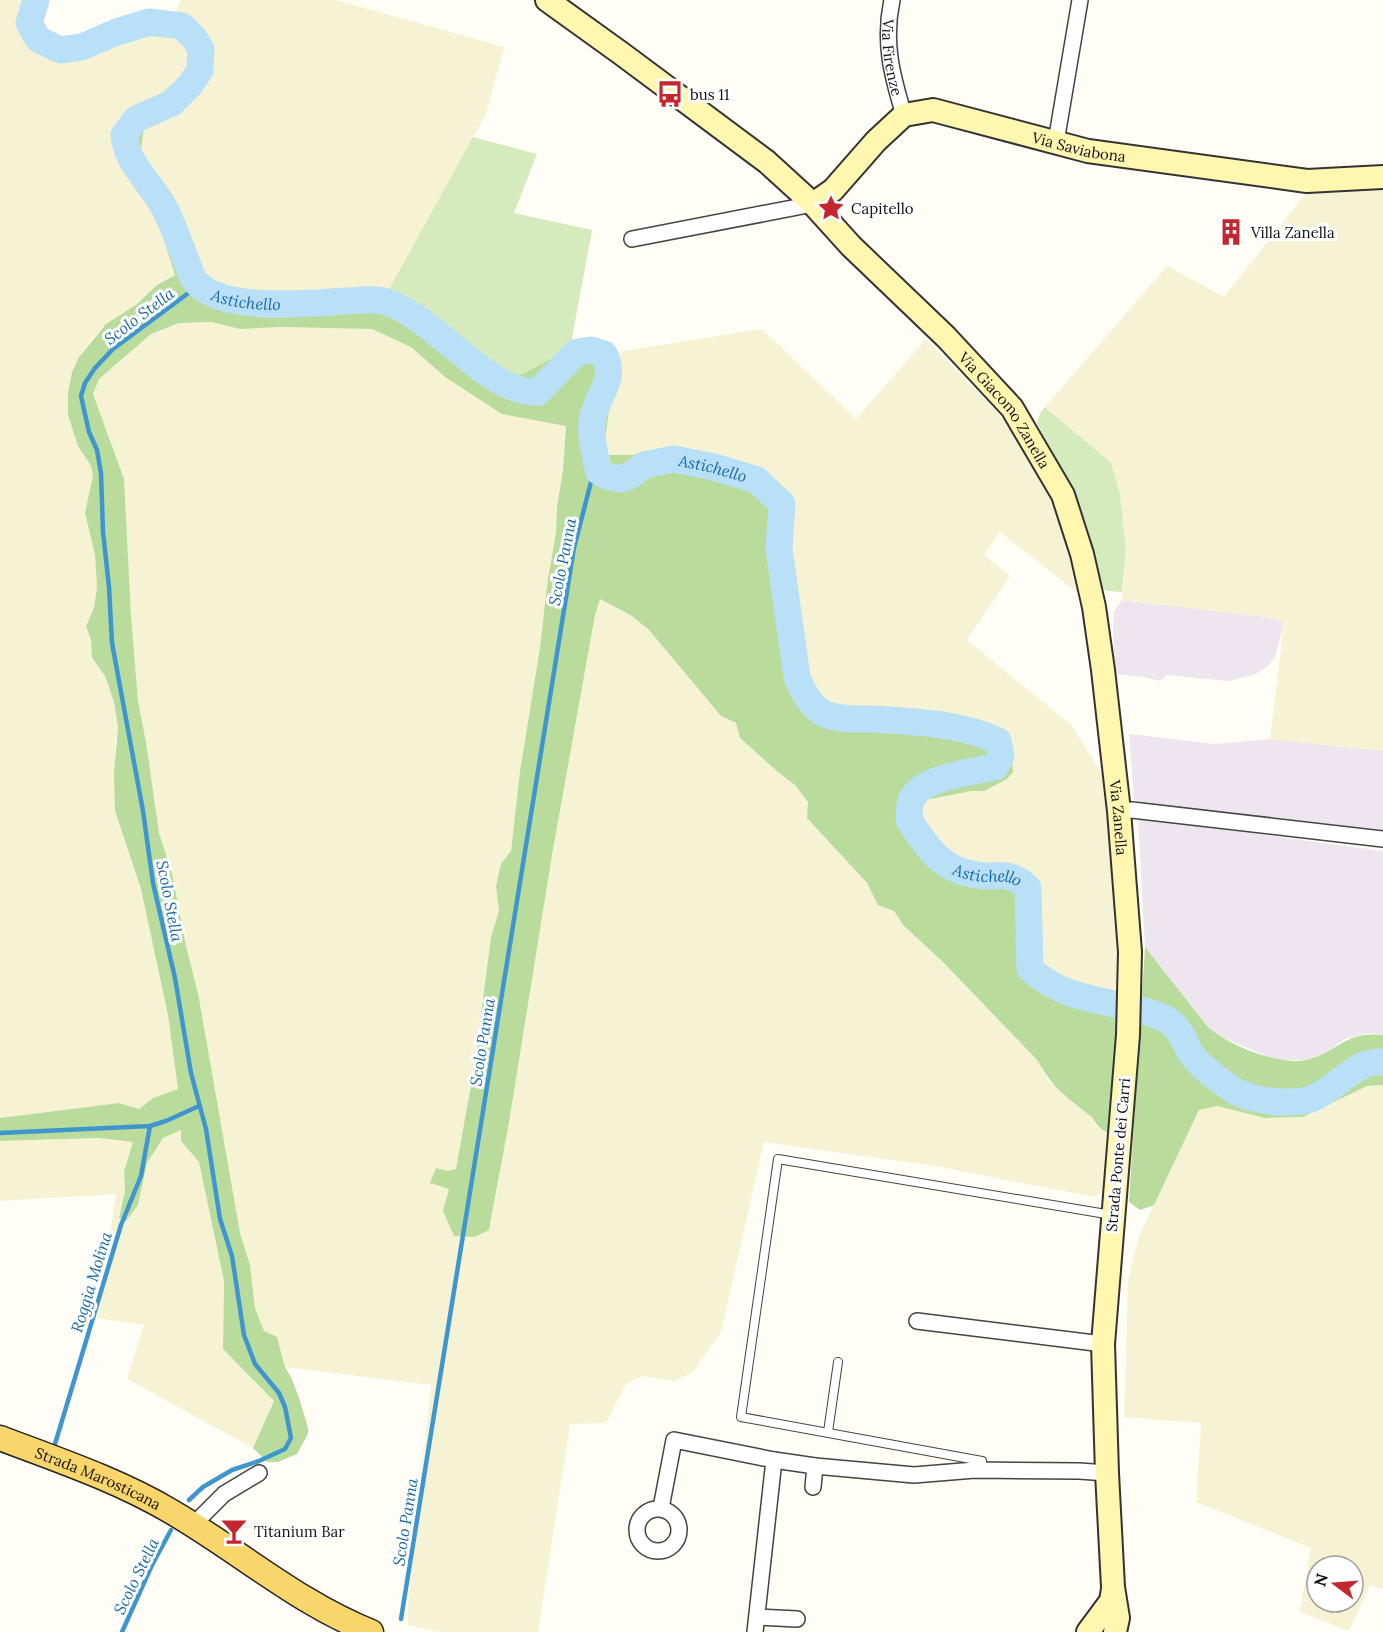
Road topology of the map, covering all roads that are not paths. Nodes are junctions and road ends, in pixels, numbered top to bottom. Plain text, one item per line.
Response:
1 (546, 0) edge
2 (892, 0) edge
3 (1080, 0) edge
4 (904, 115) junction
5 (1056, 142) junction
6 (1383, 177) edge
7 (813, 204) junction
8 (632, 239) dead end
9 (1103, 670) joint
10 (1119, 812) junction
11 (1383, 839) edge
12 (1131, 966) joint
13 (1113, 1215) junction
14 (917, 1322) dead end
15 (1103, 1344) junction
16 (838, 1362) dead end
17 (828, 1432) junction
18 (0, 1438) edge
19 (774, 1460) junction
20 (815, 1466) junction
21 (982, 1471) junction
22 (259, 1473) dead end
23 (1107, 1473) junction
24 (813, 1487) dead end
25 (661, 1508) dead end
26 (194, 1525) junction
27 (1113, 1587) junction
28 (797, 1619) dead end
29 (756, 1625) edge
30 (371, 1632) edge
31 (1088, 1632) edge
32 (1115, 1632) edge

1 - 7 street, Via Giacomo Zanella
2 - 4 street, Via Firenze
3 - 5 street
4 - 5 street, Via Saviabona
4 - 7 street
5 - 6 street, Via Saviabona
7 - 8 street
7 - 9 street, Via Giacomo Zanella
9 - 10 street, Via Zanella
10 - 11 street
10 - 12 street, Via Zanella
12 - 13 street, Strada Ponte dei Carri
13 - 15 street, Strada Ponte dei Carri
13 - 17 lane
14 - 15 street
15 - 23 street, Strada Ponte dei Carri
16 - 17 lane
17 - 21 lane
18 - 26 main road, Strada Marosticana
19 - 20 street
19 - 25 street
19 - 29 street
20 - 21 street
20 - 24 street
21 - 23 street
22 - 26 street
23 - 27 street, Strada Ponte dei Carri
26 - 30 main road, Strada Marosticana
27 - 31 street, Strada Ponte dei Carri
27 - 32 street, Strada Ponte dei Carri
28 - 29 street

